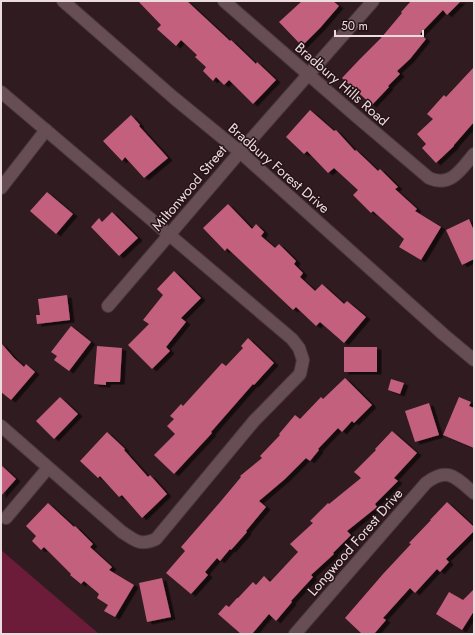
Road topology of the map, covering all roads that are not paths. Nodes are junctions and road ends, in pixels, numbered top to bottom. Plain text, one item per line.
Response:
1 (63, 1) edge
2 (224, 1) edge
3 (373, 1) edge
4 (309, 75) junction
5 (1, 92) edge
6 (46, 130) junction
7 (240, 152) junction
8 (474, 154) edge
9 (1, 188) edge
10 (170, 235) junction
11 (108, 306) dead end
12 (474, 360) edge
13 (1, 426) edge
14 (48, 468) junction
15 (474, 493) edge
16 (6, 518) dead end
17 (295, 634) edge

1 - 7 street, Bradbury Forest Drive
2 - 4 street, Bradbury Hills Road
3 - 4 street, Miltonwood Street
4 - 7 street, Miltonwood Street
4 - 8 street, Bradbury Hills Road
5 - 6 street
6 - 9 street
6 - 10 street
7 - 10 street, Miltonwood Street
7 - 12 street, Bradbury Forest Drive
10 - 11 street, Miltonwood Street
10 - 14 street
13 - 14 street
14 - 16 street
15 - 17 street, Longwood Forest Drive

